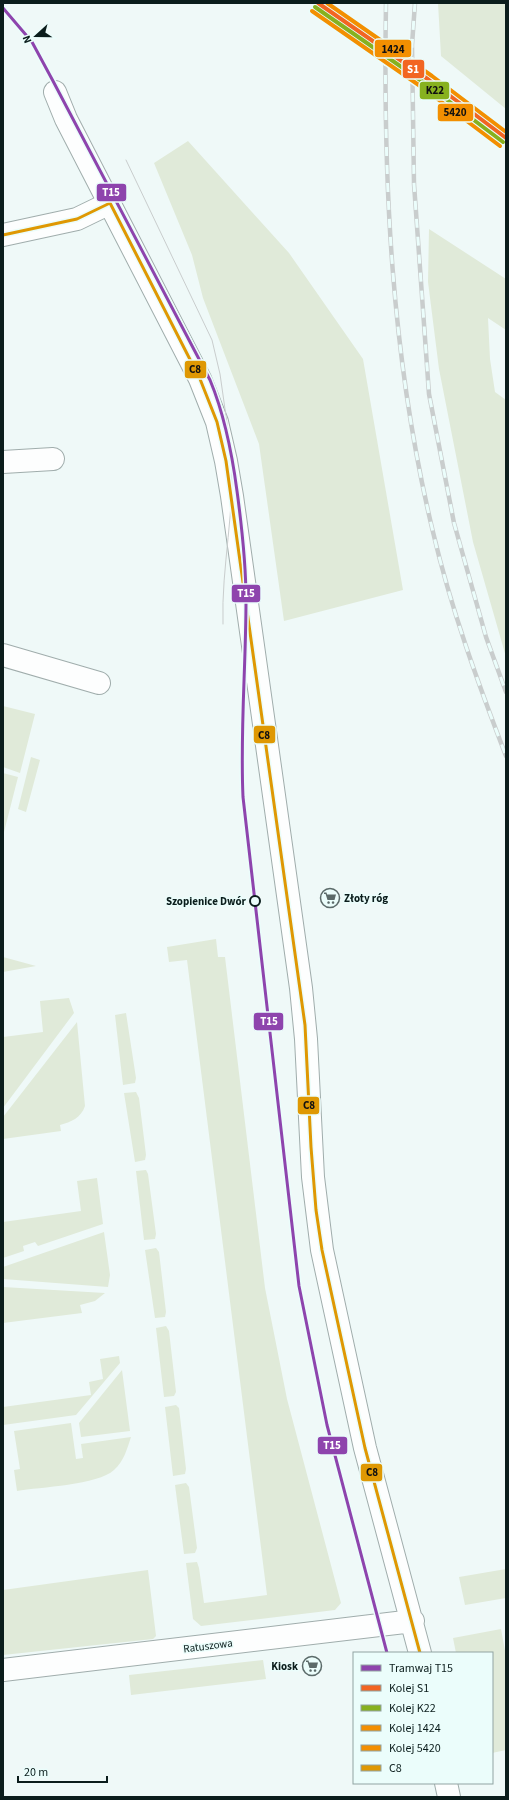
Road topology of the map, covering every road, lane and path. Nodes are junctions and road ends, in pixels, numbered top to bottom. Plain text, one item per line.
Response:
1 (55, 92) dead end
2 (110, 203) junction
3 (3, 235) edge
4 (53, 459) dead end
5 (3, 462) edge
6 (3, 655) edge
7 (99, 683) dead end
8 (413, 1621) junction
9 (420, 1652) edge
10 (3, 1670) edge
11 (446, 1784) edge
12 (449, 1797) edge

1 - 2 street
2 - 3 street
2 - 8 street
4 - 5 street
6 - 7 street
8 - 9 street
8 - 10 street, Ratuszowa
11 - 12 street

